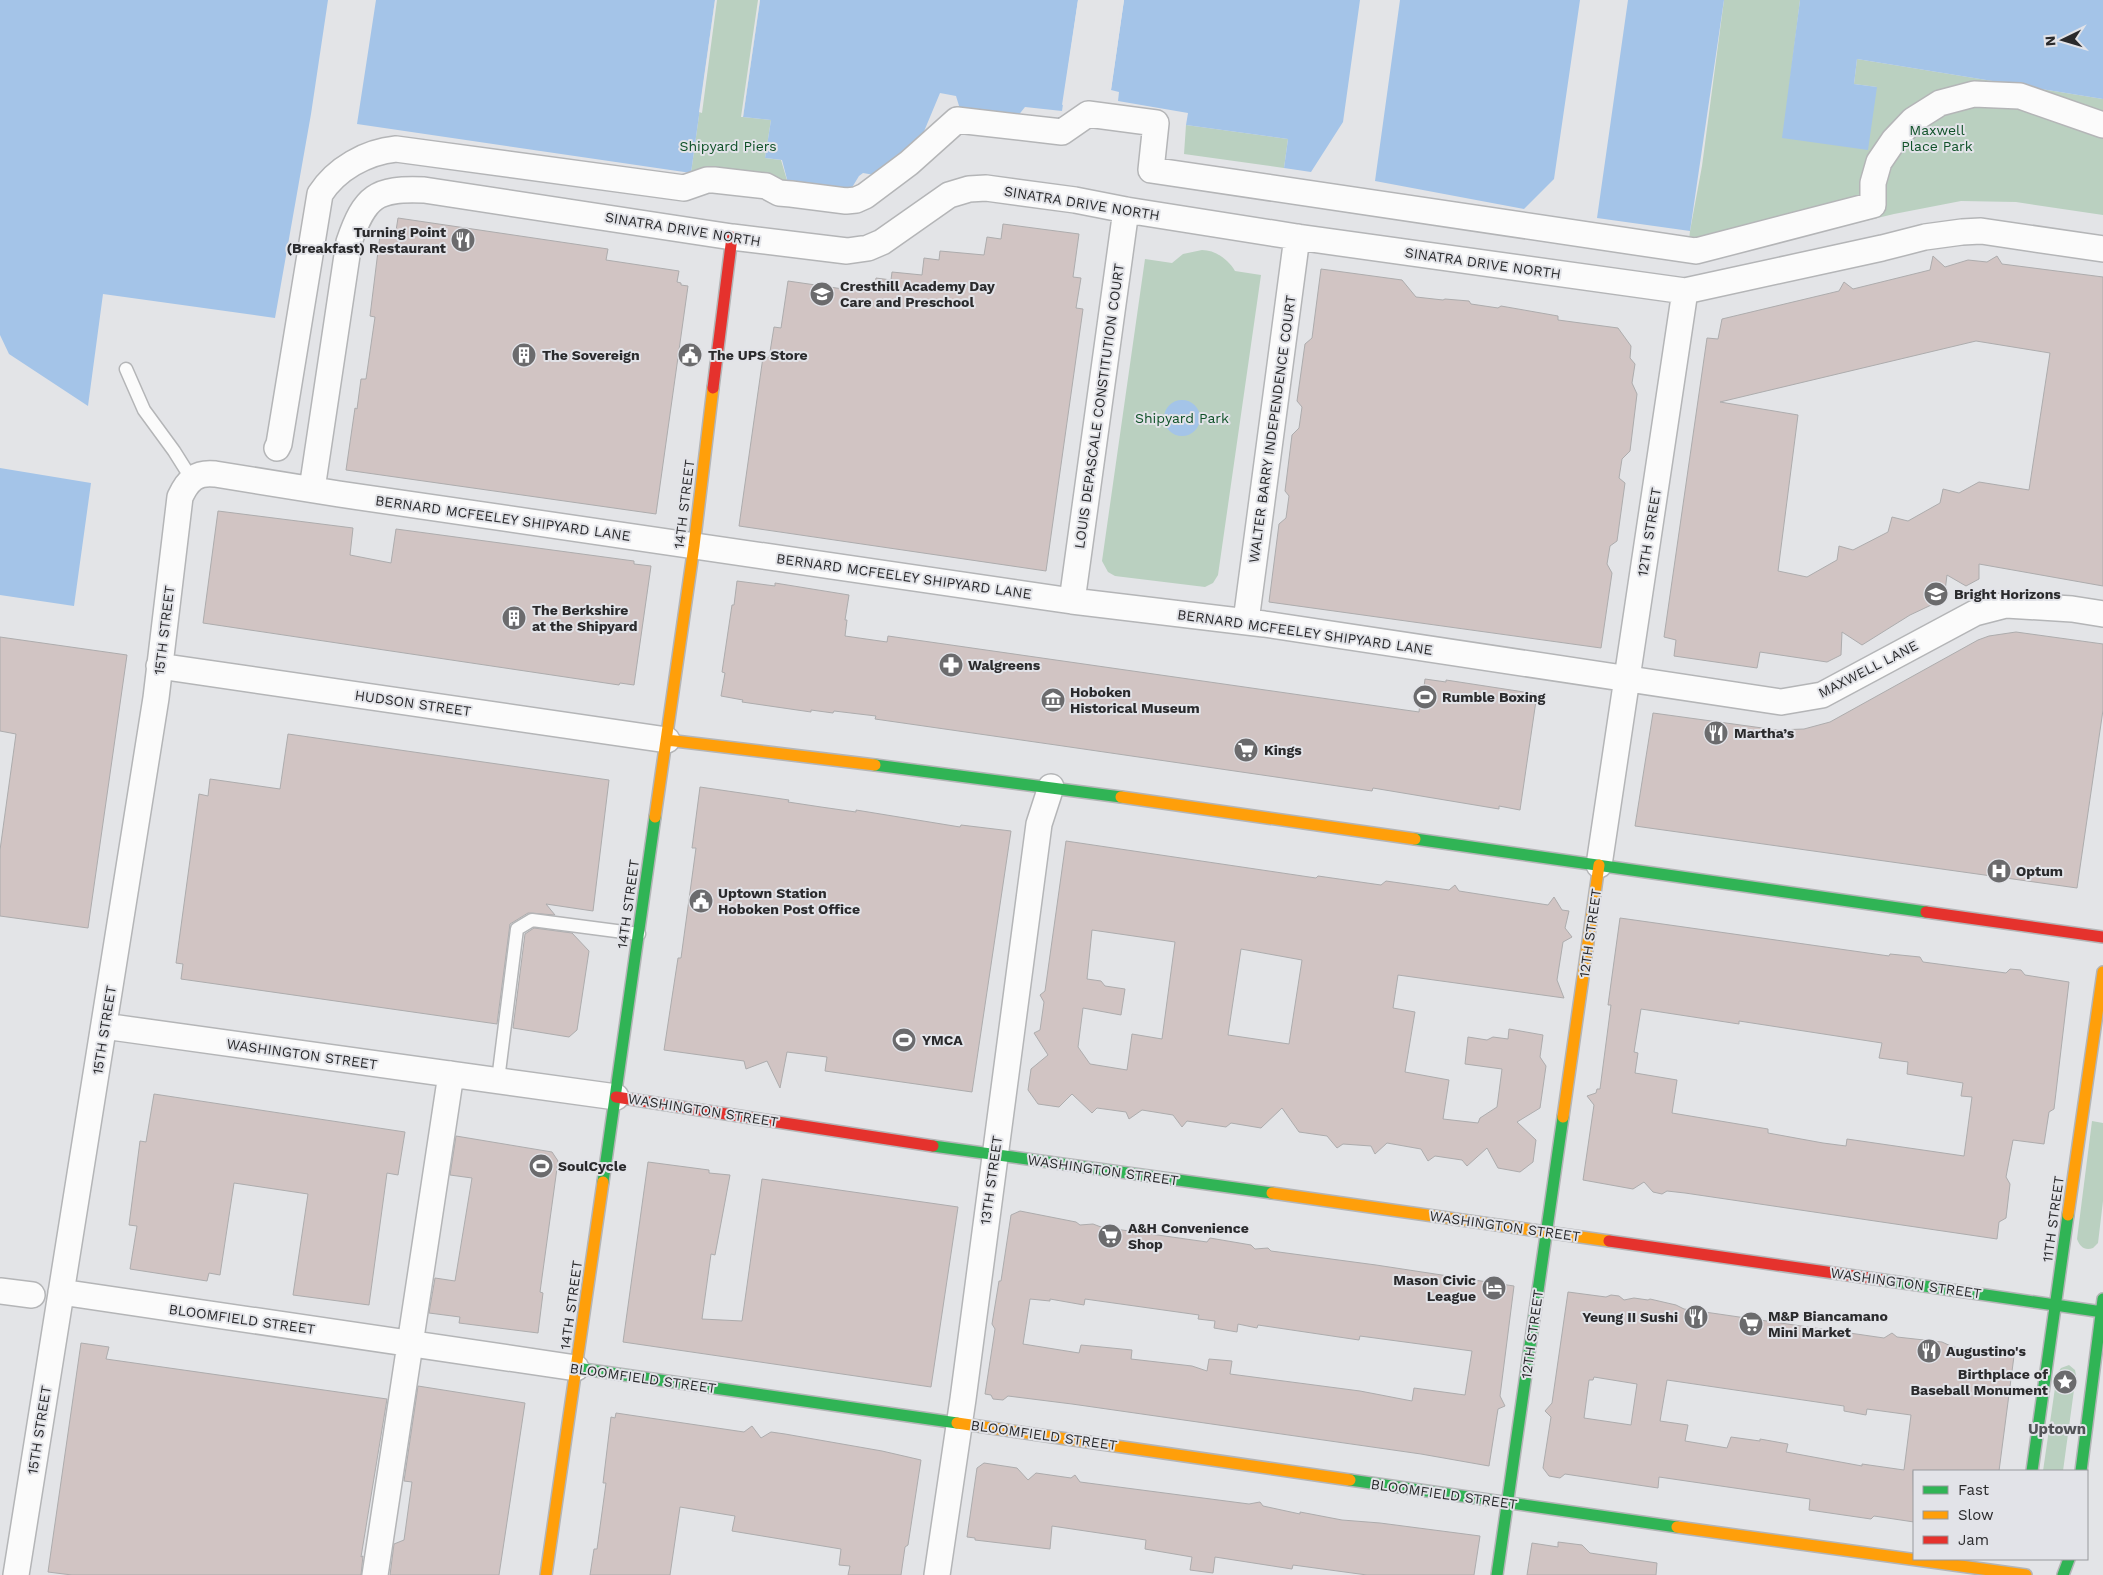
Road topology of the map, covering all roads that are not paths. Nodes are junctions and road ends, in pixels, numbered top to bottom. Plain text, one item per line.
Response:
1 (2103, 126) edge
2 (1126, 210) junction
3 (732, 237) junction
4 (1297, 237) junction
5 (2103, 249) edge
6 (1685, 291) junction
7 (126, 369) dead end
8 (277, 448) dead end
9 (188, 481) junction
10 (312, 489) junction
11 (694, 546) junction
12 (1072, 601) junction
13 (2103, 614) edge
14 (1246, 621) junction
15 (159, 666) junction
16 (1626, 680) junction
17 (667, 740) junction
18 (1051, 787) junction
19 (1599, 865) junction
20 (639, 934) junction
21 (2103, 937) edge
22 (2103, 972) edge
23 (104, 1026) junction
24 (451, 1074) junction
25 (498, 1080) junction
26 (616, 1097) junction
27 (994, 1155) junction
28 (1547, 1233) junction
29 (0, 1291) edge
30 (62, 1292) junction
31 (32, 1296) dead end
32 (2103, 1299) edge
33 (2056, 1305) junction
34 (2102, 1312) edge
35 (410, 1344) junction
36 (576, 1368) junction
37 (959, 1423) junction
38 (2032, 1470) edge
39 (2081, 1470) edge
40 (1507, 1503) junction
41 (1913, 1560) edge
42 (1914, 1560) edge
43 (2020, 1560) edge
44 (2069, 1560) edge
45 (16, 1575) edge
46 (375, 1575) edge
47 (546, 1575) edge
48 (937, 1575) edge
49 (1497, 1575) edge
50 (2021, 1575) edge
51 (2063, 1575) edge

1 - 8 street
2 - 3 street, SINATRA DRIVE NORTH
2 - 4 street, SINATRA DRIVE NORTH
2 - 12 street, LOUIS DEPASCALE CONSTITUTION COURT
3 - 10 street, SINATRA DRIVE NORTH
3 - 11 street, 14TH STREET
4 - 6 street, SINATRA DRIVE NORTH
4 - 14 street, WALTER BARRY INDEPENDENCE COURT
5 - 6 street, SINATRA DRIVE NORTH
6 - 16 street, 12TH STREET
7 - 9 lane
9 - 10 street, BERNARD MCFEELEY SHIPYARD LANE
9 - 15 street, 15TH STREET
10 - 11 street, BERNARD MCFEELEY SHIPYARD LANE
11 - 12 street, BERNARD MCFEELEY SHIPYARD LANE
11 - 17 street, 14TH STREET
12 - 14 street, BERNARD MCFEELEY SHIPYARD LANE
13 - 16 street, MAXWELL LANE
14 - 16 street, BERNARD MCFEELEY SHIPYARD LANE
15 - 17 street, HUDSON STREET
15 - 23 street, 15TH STREET
16 - 19 street, 12TH STREET
17 - 18 street
17 - 20 street, 14TH STREET
18 - 19 street
18 - 27 street, 13TH STREET
19 - 21 street
19 - 28 street, 12TH STREET
20 - 25 lane
20 - 26 street, 14TH STREET
22 - 33 street, 11TH STREET
23 - 24 street, WASHINGTON STREET
23 - 30 street, 15TH STREET
24 - 25 street, WASHINGTON STREET
24 - 35 street
25 - 26 street, WASHINGTON STREET
26 - 27 street, WASHINGTON STREET
26 - 36 street, 14TH STREET
27 - 28 street, WASHINGTON STREET
27 - 37 street, 13TH STREET
28 - 33 street, WASHINGTON STREET
28 - 40 street, 12TH STREET
29 - 31 street
30 - 35 street, BLOOMFIELD STREET
30 - 45 street, 15TH STREET
32 - 34 street
33 - 34 street, WASHINGTON STREET
33 - 38 street, 11TH STREET
34 - 39 street
35 - 36 street, BLOOMFIELD STREET
35 - 46 street
36 - 37 street, BLOOMFIELD STREET
36 - 47 street, 14TH STREET
37 - 40 street, BLOOMFIELD STREET
37 - 48 street, 13TH STREET
40 - 41 street, BLOOMFIELD STREET
40 - 49 street, 12TH STREET
42 - 50 street, BLOOMFIELD STREET
43 - 50 street
44 - 51 street

